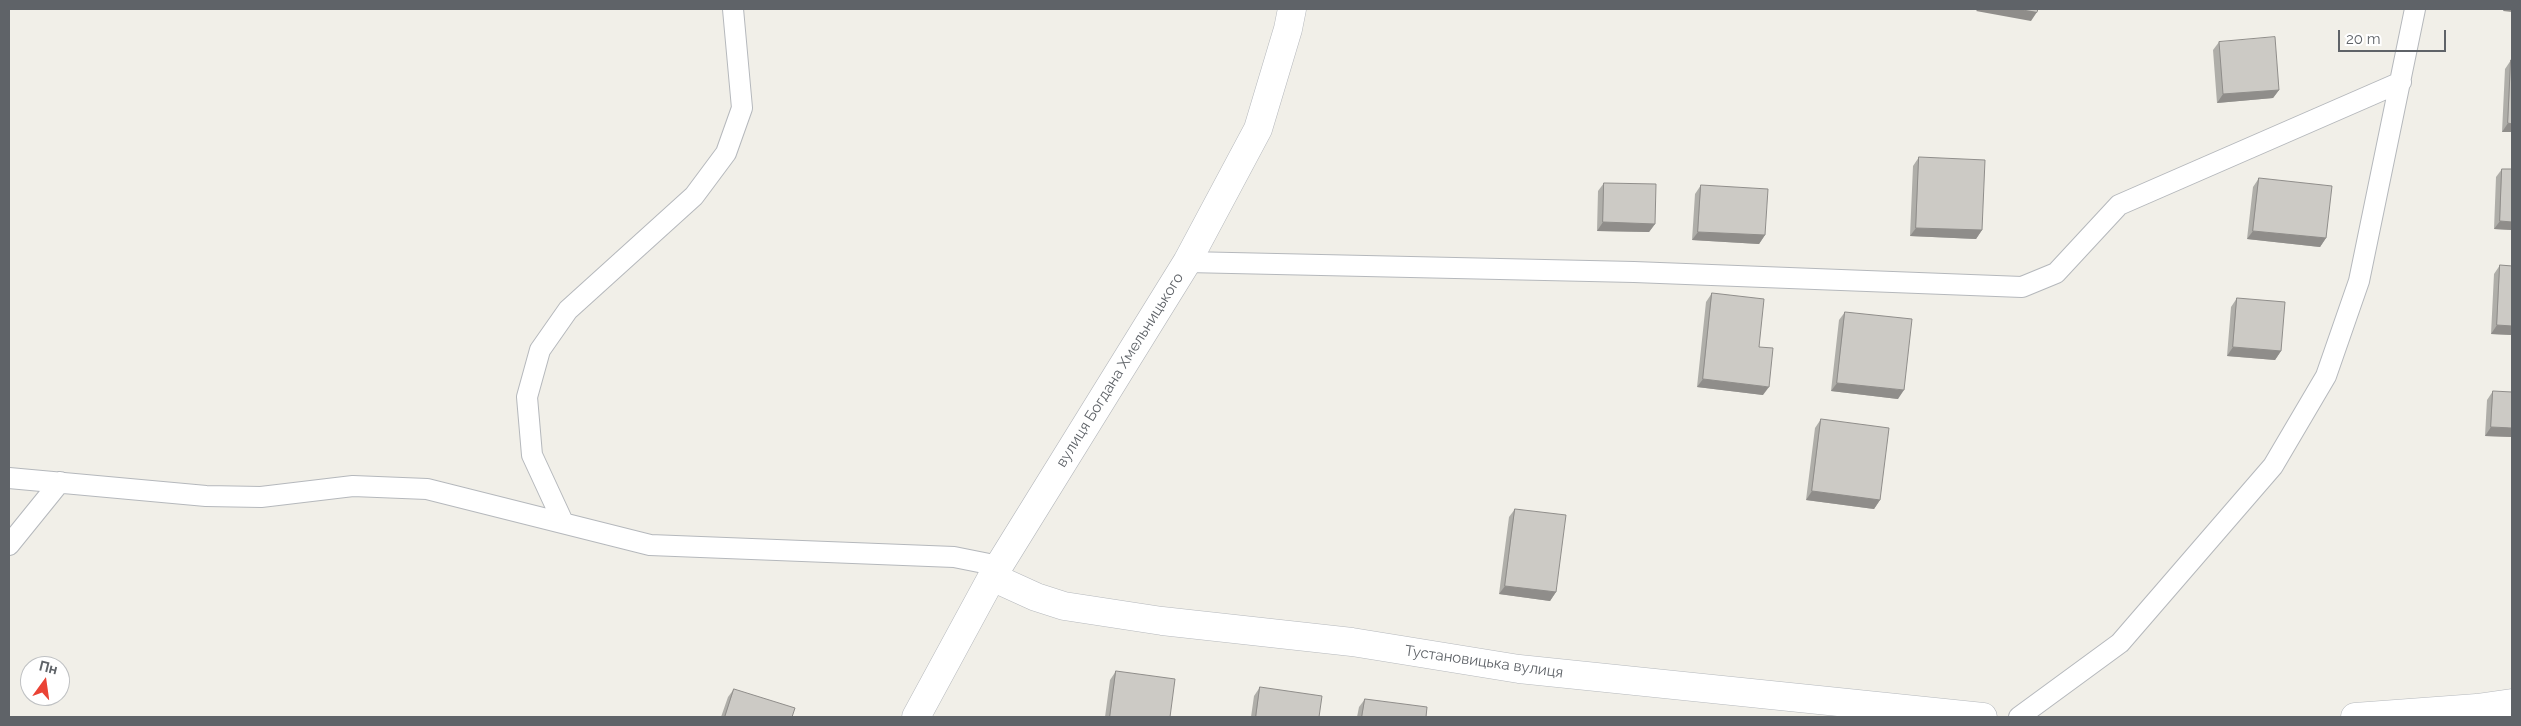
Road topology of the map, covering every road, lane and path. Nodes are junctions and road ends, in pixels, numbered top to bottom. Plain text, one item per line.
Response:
1 (733, 9) edge
2 (1292, 9) edge
3 (2415, 9) edge
4 (2401, 82) junction
5 (1187, 262) junction
6 (9, 478) edge
7 (60, 482) junction
8 (563, 522) junction
9 (9, 545) edge
10 (996, 572) junction
11 (2512, 703) edge
12 (916, 717) edge
13 (1983, 717) edge
14 (2019, 717) edge
15 (2355, 717) edge

1 - 8 lane
2 - 5 street, вулиця Богдана Хмельницького
3 - 4 lane
4 - 5 lane
4 - 14 lane
5 - 10 street, вулиця Богдана Хмельницького
6 - 7 lane
7 - 8 lane
7 - 9 lane
8 - 10 lane
10 - 12 street, вулиця Богдана Хмельницького
10 - 13 street, Тустановицька вулиця
11 - 15 street

